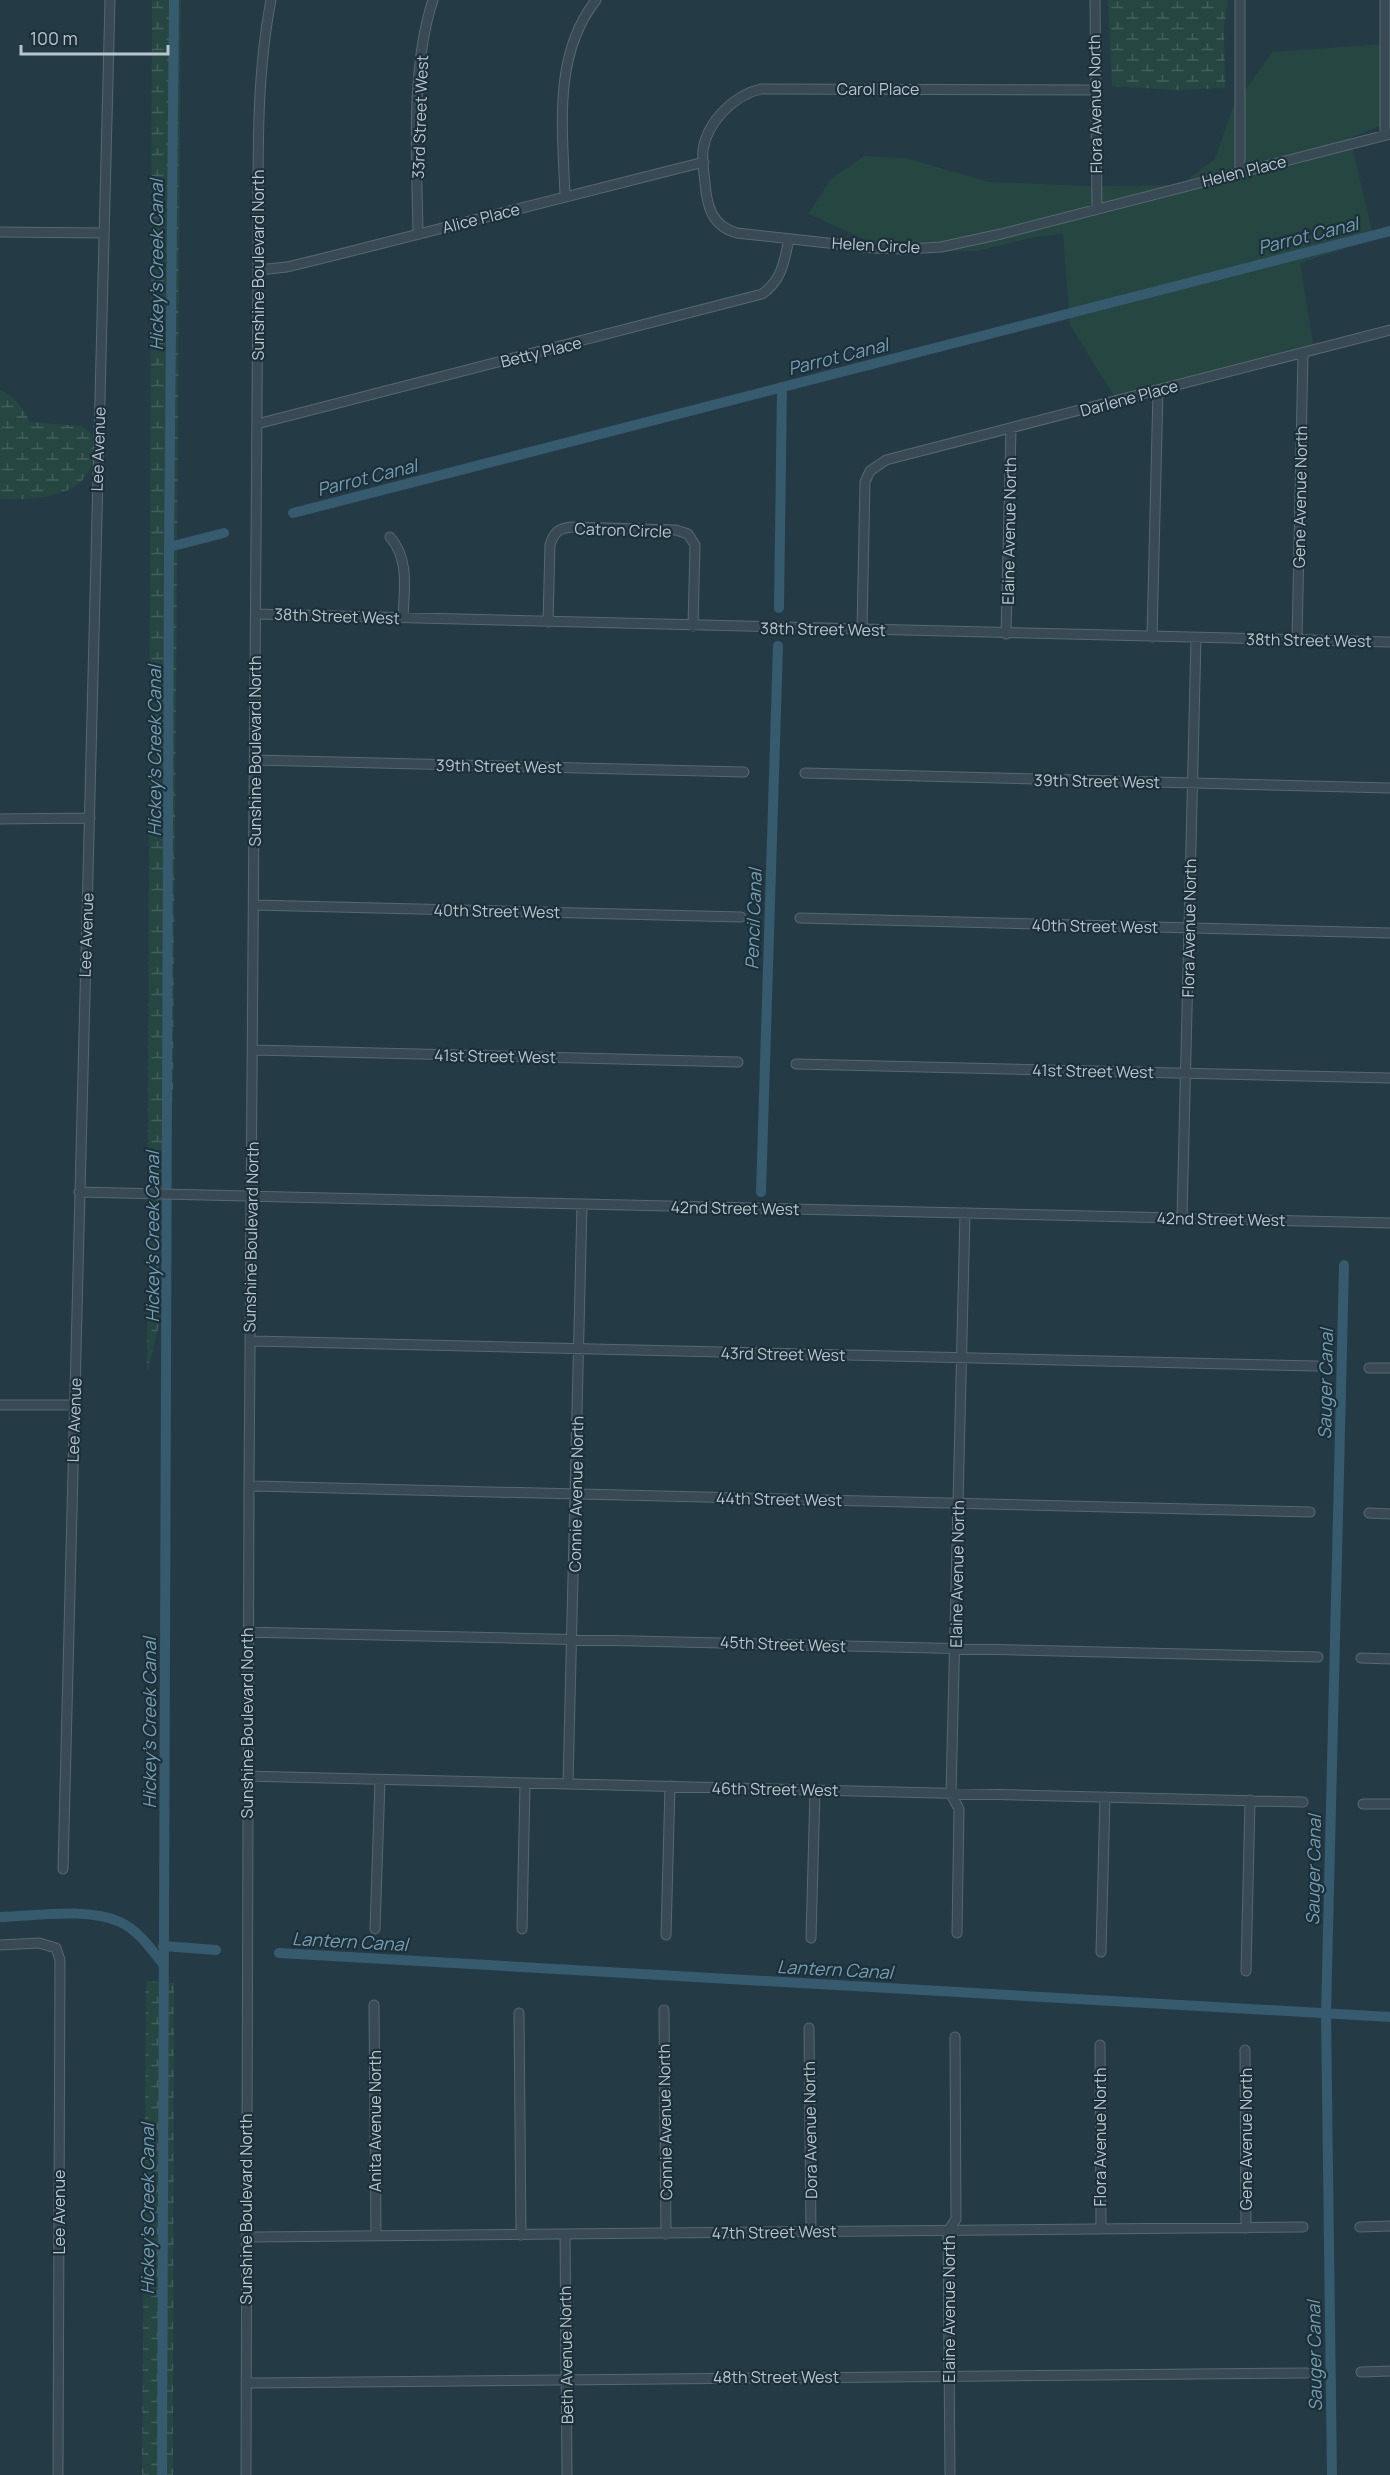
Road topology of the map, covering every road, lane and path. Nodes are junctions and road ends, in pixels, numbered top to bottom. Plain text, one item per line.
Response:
1 (110, 0) edge
2 (271, 0) edge
3 (433, 0) edge
4 (596, 0) edge
5 (1095, 0) edge
6 (1240, 0) edge
7 (1385, 0) edge
8 (1095, 90) junction
9 (1388, 134) edge
10 (704, 162) junction
11 (1240, 172) junction
12 (565, 196) junction
13 (1097, 209) junction
14 (0, 232) edge
15 (104, 234) junction
16 (418, 234) junction
17 (789, 239) junction
18 (258, 270) junction
19 (1390, 330) edge
20 (1303, 354) junction
21 (1158, 391) junction
22 (257, 424) junction
23 (1011, 429) junction
24 (390, 537) dead end
25 (256, 614) junction
26 (403, 618) junction
27 (548, 622) junction
28 (693, 626) junction
29 (862, 630) junction
30 (1006, 634) junction
31 (1152, 637) junction
32 (1196, 638) junction
33 (1297, 640) junction
34 (1390, 642) edge
35 (255, 760) junction
36 (744, 772) dead end
37 (805, 773) dead end
38 (1192, 784) junction
39 (1390, 788) edge
40 (90, 818) junction
41 (0, 819) edge
42 (254, 905) junction
43 (741, 917) dead end
44 (800, 918) dead end
45 (1189, 928) junction
46 (1390, 933) edge
47 (253, 1050) junction
48 (738, 1062) dead end
49 (796, 1064) dead end
50 (1185, 1074) junction
51 (1390, 1078) edge
52 (80, 1192) junction
53 (252, 1195) junction
54 (582, 1204) junction
55 (965, 1213) junction
56 (1182, 1218) junction
57 (1390, 1223) edge
58 (250, 1341) junction
59 (579, 1349) junction
60 (962, 1358) junction
61 (1317, 1366) dead end
62 (1369, 1368) dead end
63 (1390, 1368) edge
64 (0, 1405) edge
65 (75, 1405) junction
66 (249, 1486) junction
67 (576, 1494) junction
68 (958, 1503) junction
69 (1310, 1512) dead end
70 (1369, 1513) dead end
71 (1390, 1514) edge
72 (248, 1632) junction
73 (572, 1639) junction
74 (955, 1649) junction
75 (1318, 1658) dead end
76 (1361, 1658) dead end
77 (1390, 1659) edge
78 (247, 1776) junction
79 (380, 1780) junction
80 (525, 1783) junction
81 (568, 1784) junction
82 (670, 1786) junction
83 (815, 1790) junction
84 (951, 1794) junction
85 (1105, 1797) junction
86 (1250, 1800) junction
87 (1303, 1802) dead end
88 (1363, 1804) dead end
89 (1390, 1804) edge
90 (63, 1869) dead end
91 (375, 1929) dead end
92 (522, 1929) dead end
93 (957, 1933) dead end
94 (666, 1935) dead end
95 (812, 1938) dead end
96 (0, 1944) edge
97 (1101, 1952) dead end
98 (1246, 1971) dead end
99 (374, 2005) dead end
100 (664, 2010) dead end
101 (519, 2013) dead end
102 (809, 2028) dead end
103 (955, 2037) dead end
104 (1100, 2045) dead end
105 (1245, 2050) dead end
106 (1390, 2226) edge
107 (1303, 2227) dead end
108 (1360, 2227) dead end
109 (1246, 2228) junction
110 (1101, 2229) junction
111 (948, 2230) junction
112 (811, 2232) junction
113 (565, 2234) junction
114 (666, 2234) junction
115 (521, 2235) junction
116 (376, 2236) junction
117 (246, 2237) junction
118 (1390, 2371) edge
119 (1361, 2372) dead end
120 (1307, 2373) dead end
121 (949, 2376) junction
122 (566, 2379) junction
123 (246, 2383) junction
124 (58, 2475) edge
125 (246, 2475) edge
126 (567, 2475) edge
127 (950, 2475) edge

1 - 15 street, Lee Avenue
2 - 18 street, Sunshine Boulevard North
3 - 16 street, 33rd Street West
4 - 12 street
5 - 8 street, Flora Avenue North
6 - 11 street
7 - 9 street
8 - 10 street, Carol Place
8 - 13 street, Flora Avenue North
9 - 11 street, Helen Place
10 - 12 street, Alice Place
10 - 17 street, Helen Circle
11 - 13 street, Helen Place
12 - 16 street, Alice Place
13 - 17 street, Helen Circle
14 - 15 street
15 - 40 street, Lee Avenue
16 - 18 street, Alice Place
17 - 22 street, Betty Place
18 - 22 street, Sunshine Boulevard North
19 - 20 street, Darlene Place
20 - 21 street, Darlene Place
20 - 33 street, Gene Avenue North
21 - 23 street, Darlene Place
21 - 31 street
22 - 25 street, Sunshine Boulevard North
23 - 29 street, Darlene Place
23 - 30 street, Elaine Avenue North
24 - 26 street
25 - 26 street, 38th Street West
25 - 35 street, Sunshine Boulevard North
26 - 27 street, 38th Street West
27 - 28 street, 38th Street West
27 - 28 street, Catron Circle
28 - 29 street, 38th Street West
29 - 30 street, 38th Street West
30 - 31 street, 38th Street West
31 - 32 street, 38th Street West
32 - 33 street, 38th Street West
32 - 38 street, Flora Avenue North
33 - 34 street, 38th Street West
35 - 36 street, 39th Street West
35 - 42 street, Sunshine Boulevard North
37 - 38 street, 39th Street West
38 - 39 street, 39th Street West
38 - 45 street, Flora Avenue North
40 - 41 street
40 - 52 street, Lee Avenue
42 - 43 street, 40th Street West
42 - 47 street, Sunshine Boulevard North
44 - 45 street, 40th Street West
45 - 46 street, 40th Street West
45 - 50 street, Flora Avenue North
47 - 48 street, 41st Street West
47 - 53 street, Sunshine Boulevard North
49 - 50 street, 41st Street West
50 - 51 street, 41st Street West
50 - 56 street, Flora Avenue North
52 - 53 street, 42nd Street West
52 - 65 street, Lee Avenue
53 - 54 street, 42nd Street West
53 - 58 street, Sunshine Boulevard North
54 - 55 street, 42nd Street West
54 - 59 street, Connie Avenue North
55 - 56 street, 42nd Street West
55 - 60 street, Elaine Avenue North
56 - 57 street, 42nd Street West
58 - 59 street, 43rd Street West
58 - 66 street, Sunshine Boulevard North
59 - 60 street, 43rd Street West
59 - 67 street, Connie Avenue North
60 - 61 street, 43rd Street West
60 - 68 street, Elaine Avenue North
62 - 63 street
64 - 65 street
65 - 90 street, Lee Avenue
66 - 67 street, 44th Street West
66 - 72 street, Sunshine Boulevard North
67 - 68 street, 44th Street West
67 - 73 street, Connie Avenue North
68 - 69 street, 44th Street West
68 - 74 street, Elaine Avenue North
70 - 71 street
72 - 73 street, 45th Street West
72 - 78 street, Sunshine Boulevard North
73 - 74 street, 45th Street West
73 - 81 street, Connie Avenue North
74 - 75 street, 45th Street West
74 - 84 street, Elaine Avenue North
76 - 77 street
78 - 79 street, 46th Street West
78 - 117 street, Sunshine Boulevard North
79 - 80 street, 46th Street West
79 - 91 street
80 - 81 street, 46th Street West
80 - 92 street
81 - 82 street, 46th Street West
82 - 83 street, 46th Street West
82 - 94 street
83 - 84 street, 46th Street West
83 - 95 street
84 - 85 street, 46th Street West
84 - 93 street, Elaine Avenue North
85 - 86 street, 46th Street West
85 - 97 street
86 - 87 street, 46th Street West
86 - 98 street
88 - 89 street
96 - 124 street, Lee Avenue
99 - 116 street, Anita Avenue North
100 - 114 street, Connie Avenue North
101 - 115 street
102 - 112 street, Dora Avenue North
103 - 111 street, Elaine Avenue North
104 - 110 street, Flora Avenue North
105 - 109 street, Gene Avenue North
106 - 108 street
107 - 109 street, 47th Street West
109 - 110 street, 47th Street West
110 - 111 street, 47th Street West
111 - 112 street, 47th Street West
111 - 121 street, Elaine Avenue North
112 - 114 street, 47th Street West
113 - 114 street, 47th Street West
113 - 115 street, 47th Street West
113 - 122 street, Beth Avenue North
115 - 116 street, 47th Street West
116 - 117 street, 47th Street West
117 - 123 street, Sunshine Boulevard North
118 - 119 street
120 - 121 street, 48th Street West
121 - 122 street, 48th Street West
121 - 127 street, Elaine Avenue North
122 - 123 street, 48th Street West
122 - 126 street, Beth Avenue North
123 - 125 street, Sunshine Boulevard North

